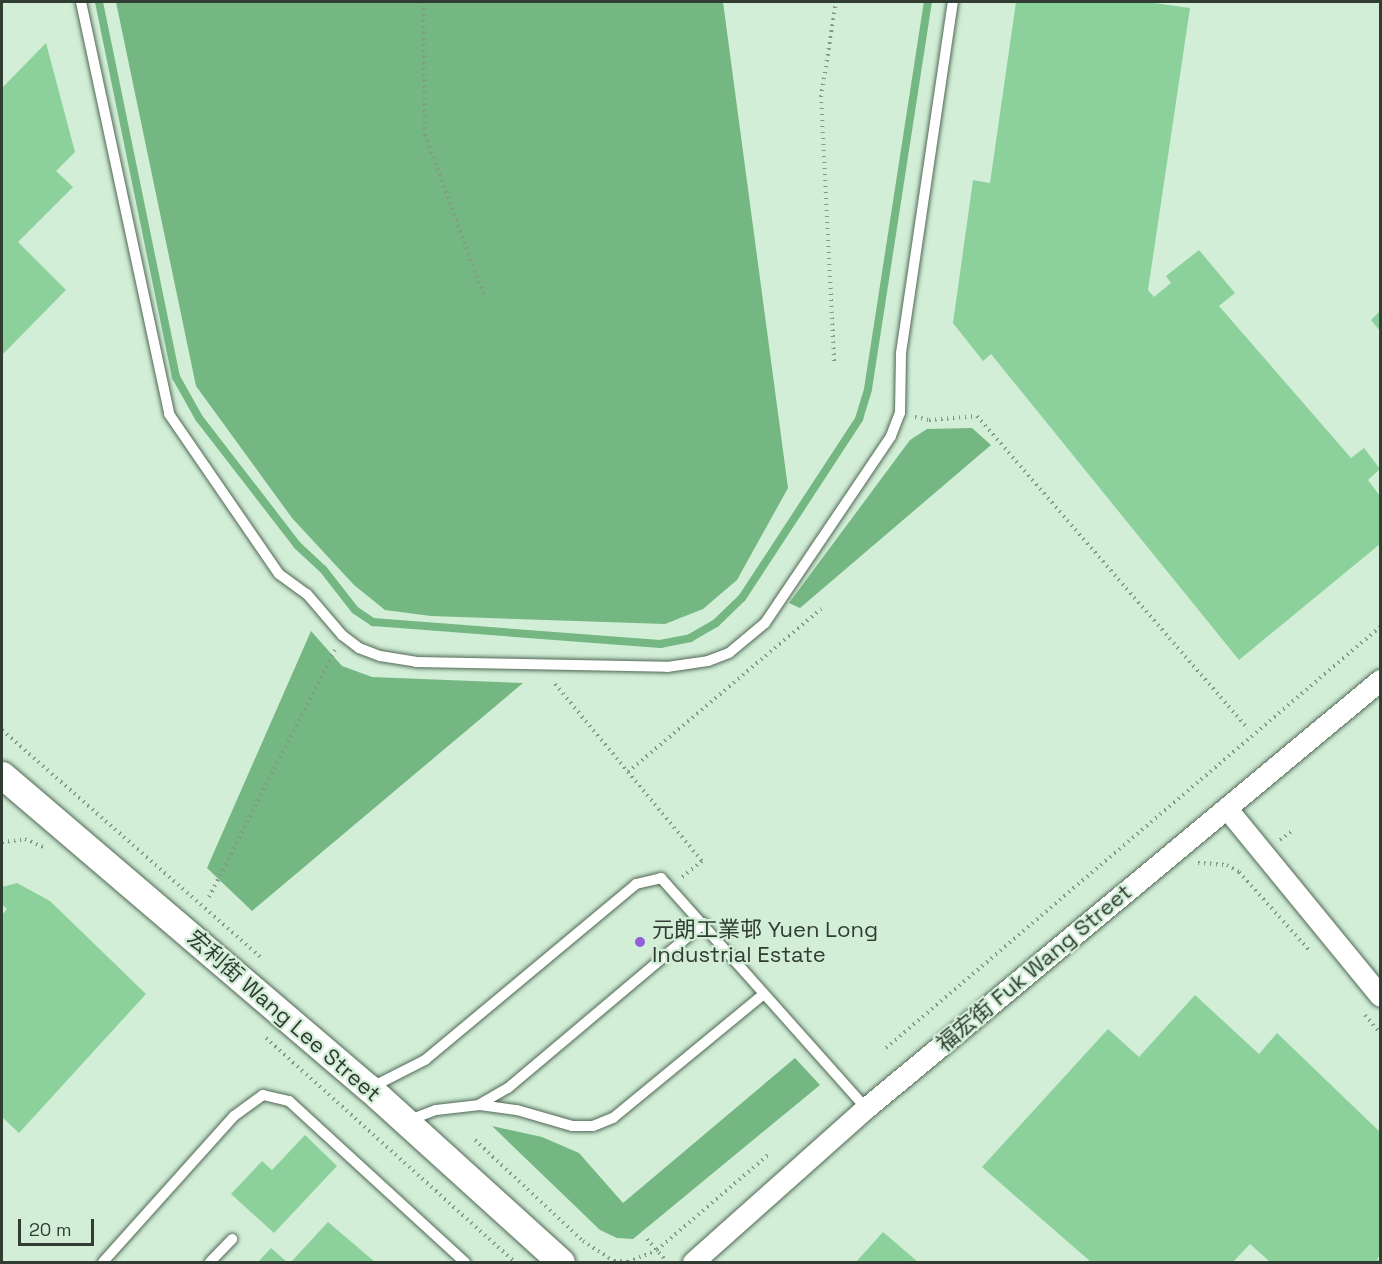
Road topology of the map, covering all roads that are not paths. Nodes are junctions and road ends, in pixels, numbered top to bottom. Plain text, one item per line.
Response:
1 (81, 2) edge
2 (953, 2) edge
3 (1380, 680) edge
4 (2, 777) edge
5 (1228, 810) junction
6 (704, 924) junction
7 (764, 994) junction
8 (1380, 996) edge
9 (369, 1088) junction
10 (480, 1105) junction
11 (866, 1108) junction
12 (406, 1121) junction
13 (232, 1239) dead end
14 (109, 1260) edge
15 (210, 1263) edge
16 (465, 1263) edge
17 (561, 1263) edge
18 (693, 1263) edge

1 - 2 lane
3 - 5 street, 福宏街 Fuk Wang Street
4 - 9 street, 宏利街 Wang Lee Street
5 - 8 street
5 - 11 street, 福宏街 Fuk Wang Street
6 - 7 lane
6 - 9 lane
6 - 10 lane
7 - 10 lane
7 - 11 lane
9 - 12 street, 宏利街 Wang Lee Street
10 - 12 lane
11 - 18 street, 福宏街 Fuk Wang Street
12 - 17 street, 宏利街 Wang Lee Street
13 - 15 lane
14 - 16 lane

